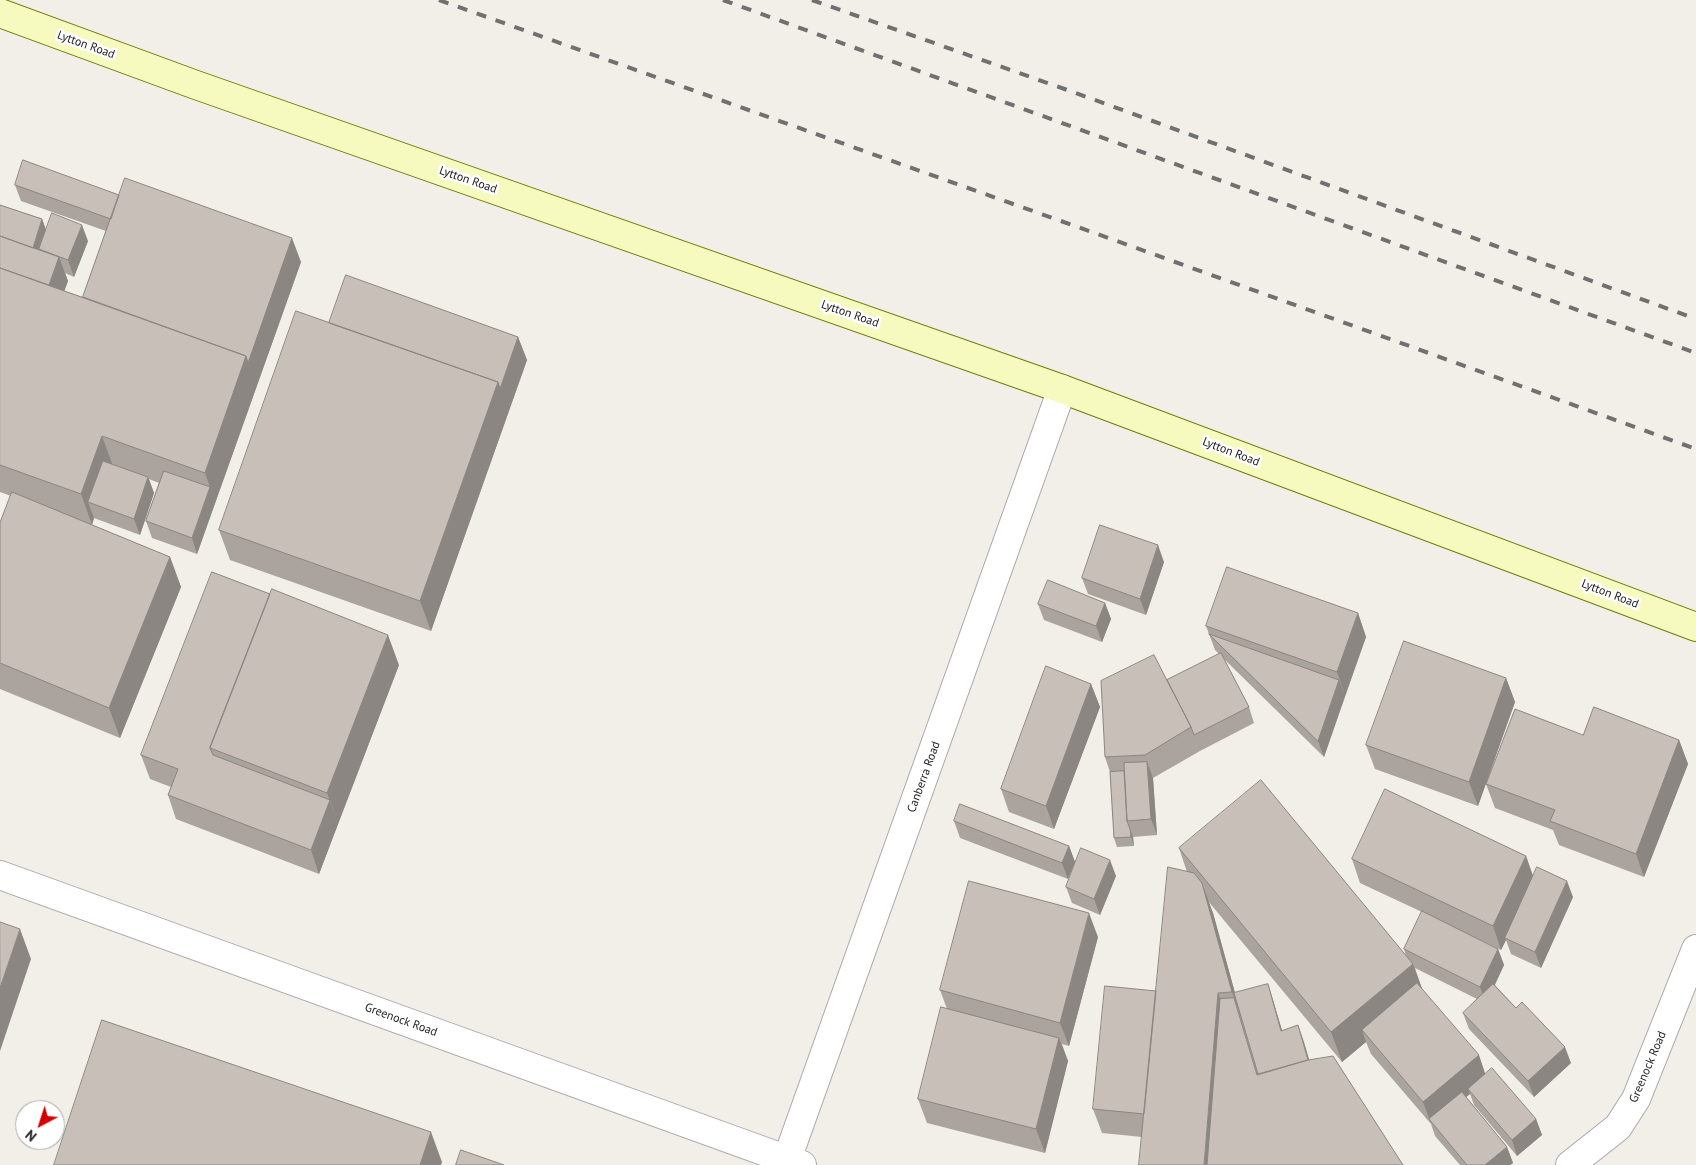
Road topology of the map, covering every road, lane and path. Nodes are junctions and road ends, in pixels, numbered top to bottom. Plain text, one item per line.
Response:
1 (0, 13) edge
2 (1062, 389) junction
3 (1696, 626) edge
4 (0, 876) edge
5 (1696, 949) edge
6 (791, 1163) edge
7 (1570, 1165) edge

1 - 2 main road, Lytton Road
2 - 3 main road, Lytton Road
2 - 6 street, Canberra Road
4 - 6 street, Greenock Road
5 - 7 street, Greenock Road

